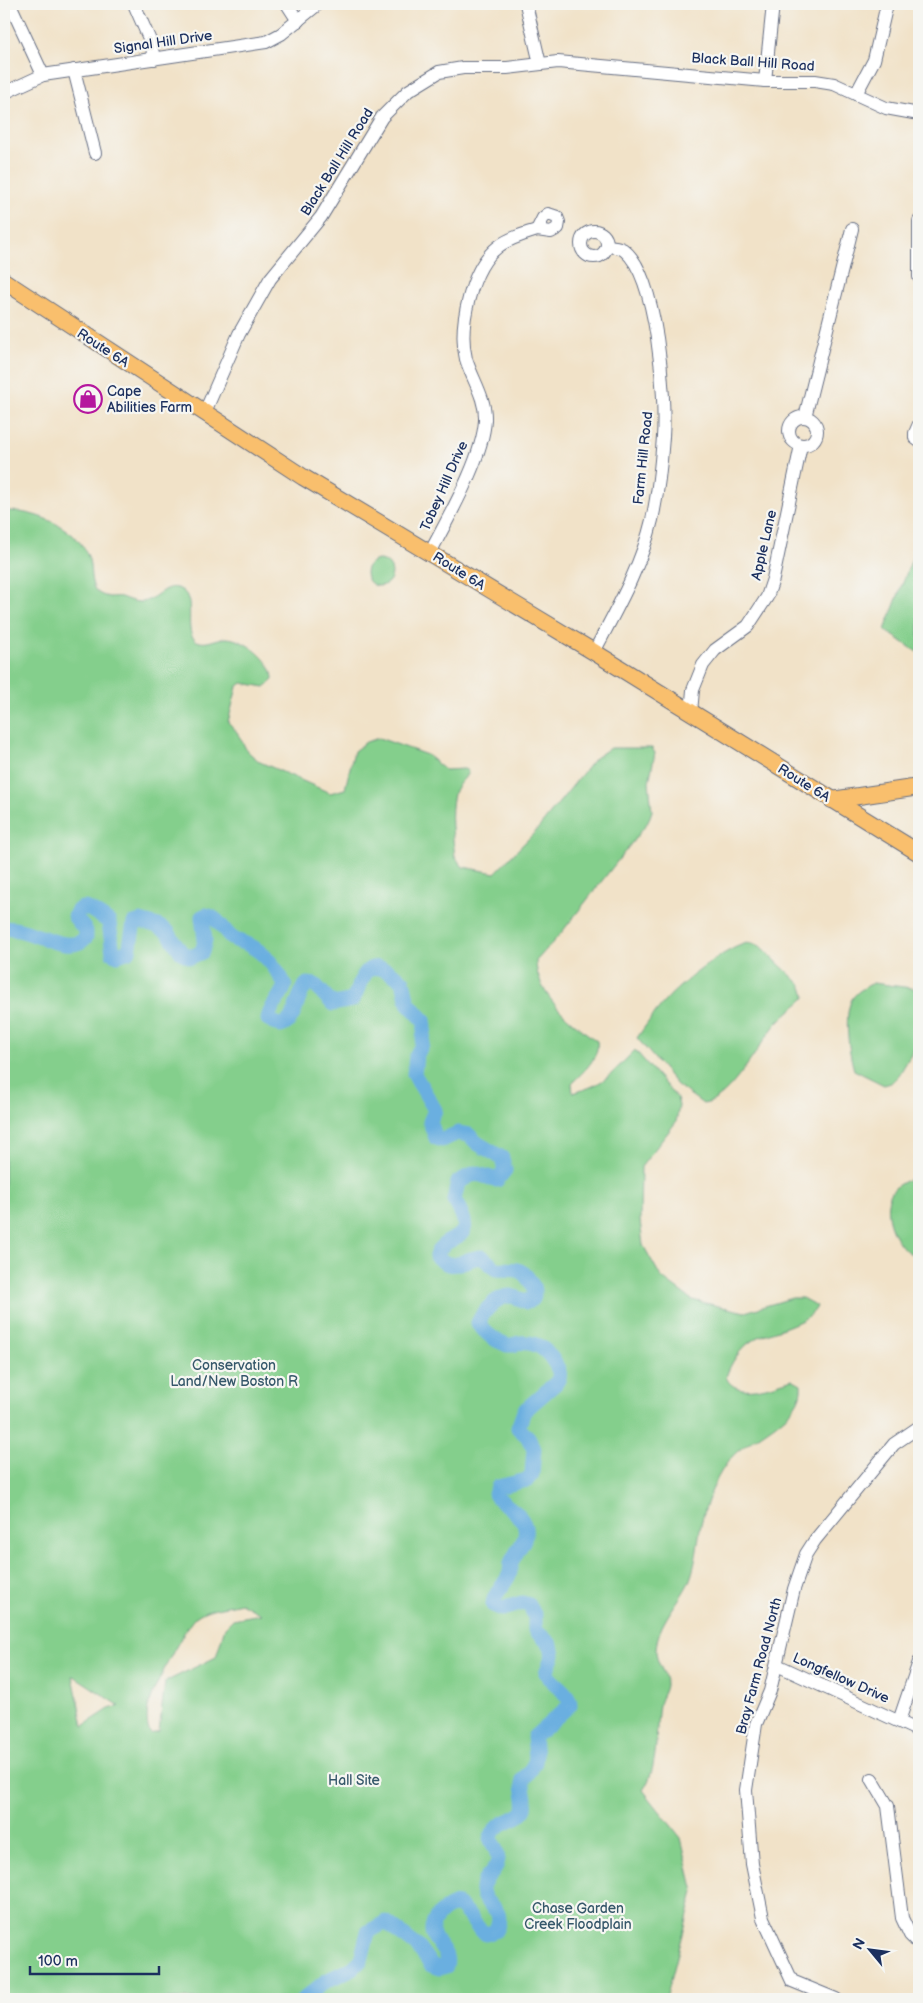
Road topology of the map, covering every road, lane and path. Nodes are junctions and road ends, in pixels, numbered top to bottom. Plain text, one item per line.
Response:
1 (10, 4) edge
2 (134, 4) edge
3 (287, 4) edge
4 (318, 4) edge
5 (526, 4) edge
6 (773, 4) edge
7 (886, 4) edge
8 (298, 21) junction
9 (154, 59) junction
10 (540, 64) junction
11 (74, 70) junction
12 (43, 75) junction
13 (766, 81) junction
14 (4, 92) edge
15 (856, 94) junction
16 (919, 114) edge
17 (95, 153) dead end
18 (919, 222) edge
19 (852, 229) dead end
20 (537, 230) dead end
21 (607, 246) dead end
22 (919, 277) edge
23 (4, 281) edge
24 (204, 414) junction
25 (805, 417) junction
26 (919, 424) edge
27 (919, 441) edge
28 (801, 445) junction
29 (430, 553) junction
30 (594, 652) junction
31 (691, 713) junction
32 (919, 787) edge
33 (832, 800) junction
34 (919, 853) edge
35 (919, 1427) edge
36 (919, 1662) edge
37 (777, 1665) junction
38 (899, 1721) junction
39 (919, 1731) edge
40 (872, 1779) dead end
41 (919, 1944) edge
42 (810, 1995) edge
43 (836, 1999) edge

1 - 12 street
2 - 9 street
3 - 8 street
4 - 8 street, Signal Hill Drive
5 - 10 street
6 - 13 street
7 - 15 street
8 - 9 street, Signal Hill Drive
9 - 11 street, Signal Hill Drive
10 - 13 street, Black Ball Hill Road
10 - 24 street, Black Ball Hill Road
11 - 12 street, Signal Hill Drive
11 - 17 street
12 - 14 street, Signal Hill Drive
13 - 15 street, Black Ball Hill Road
15 - 16 street, Black Ball Hill Road
18 - 22 street
19 - 25 street
20 - 29 street, Tobey Hill Drive
21 - 30 street, Farm Hill Road
23 - 24 main road, Route 6A
24 - 29 main road, Route 6A
25 - 28 street
25 - 28 street
26 - 27 street
28 - 31 street, Apple Lane
29 - 30 main road, Route 6A
30 - 31 main road, Route 6A
31 - 33 main road, Route 6A
32 - 33 main road
33 - 34 main road, Route 6A
35 - 37 street, Bray Farm Road North
36 - 38 street
37 - 38 street, Longfellow Drive
37 - 42 street, Bray Farm Road North
38 - 39 street, Longfellow Drive
40 - 41 street
42 - 43 street

